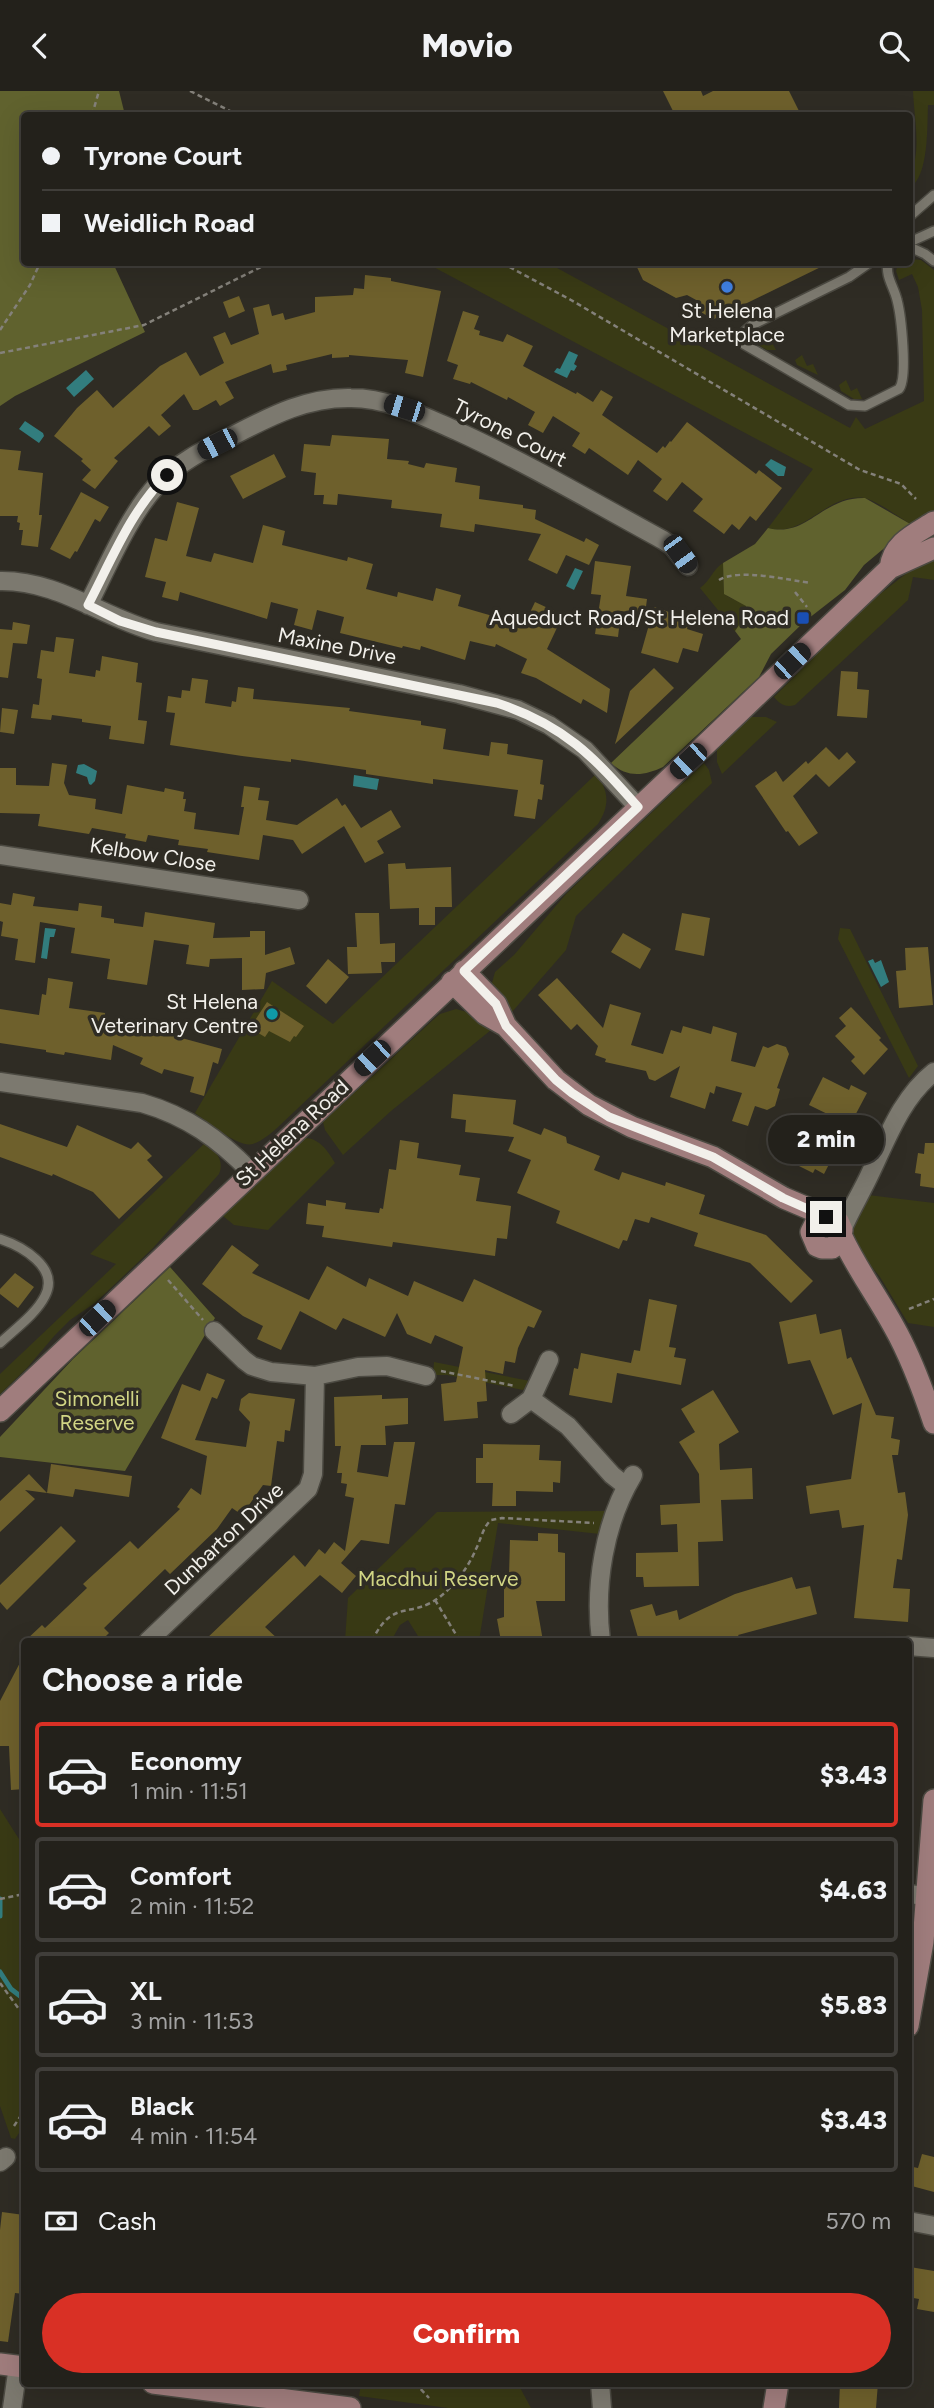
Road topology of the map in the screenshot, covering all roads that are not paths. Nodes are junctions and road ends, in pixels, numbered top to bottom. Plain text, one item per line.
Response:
1 (934, 195) edge
2 (913, 213) edge
3 (934, 231) edge
4 (913, 243) edge
5 (913, 247) edge
6 (934, 261) edge
7 (865, 266) edge
8 (888, 266) edge
9 (934, 522) edge
10 (934, 548) edge
11 (688, 566) dead end
12 (890, 568) junction
13 (0, 581) edge
14 (88, 605) junction
15 (638, 807) junction
16 (0, 855) edge
17 (299, 900) dead end
18 (458, 977) junction
19 (934, 1072) edge
20 (0, 1082) edge
21 (251, 1172) junction
22 (783, 1198) junction
23 (833, 1230) junction
24 (0, 1239) edge
25 (214, 1331) road end
26 (0, 1343) edge
27 (549, 1360) dead end
28 (314, 1376) junction
29 (426, 1376) road end
30 (531, 1399) junction
31 (0, 1411) edge
32 (511, 1413) dead end
33 (934, 1423) edge
34 (151, 1638) edge
35 (601, 1638) edge
36 (912, 1646) edge
37 (934, 1648) edge
38 (934, 1800) edge
39 (918, 1895) edge
40 (926, 1971) edge
41 (912, 2013) edge
42 (912, 2222) edge
43 (934, 2226) edge
44 (14, 2366) edge
45 (185, 2387) edge
46 (600, 2387) edge
47 (777, 2387) edge
48 (12, 2408) edge
49 (350, 2408) edge
50 (602, 2408) edge
51 (774, 2408) edge

1 - 2 lane
3 - 4 lane
5 - 6 lane
7 - 8 lane
9 - 12 main road, St Helena Road
10 - 12 main road, St Helena Road
11 - 14 street, Tyrone Court
12 - 15 main road, St Helena Road
13 - 14 street, Maxine Drive
14 - 15 street, Maxine Drive
15 - 18 main road, St Helena Road
16 - 17 street, Kelbow Close
18 - 21 main road, St Helena Road
18 - 22 main road
19 - 23 street
20 - 21 street
21 - 31 main road, St Helena Road
22 - 23 main road
22 - 23 main road
23 - 33 main road
24 - 26 lane
25 - 28 street
27 - 30 street
28 - 29 street
28 - 34 street, Dunbarton Drive
30 - 32 street
30 - 35 street
36 - 37 street
38 - 39 main road
39 - 40 main road
40 - 41 main road
42 - 43 street
44 - 48 street
45 - 49 main road
46 - 50 street
47 - 51 main road

